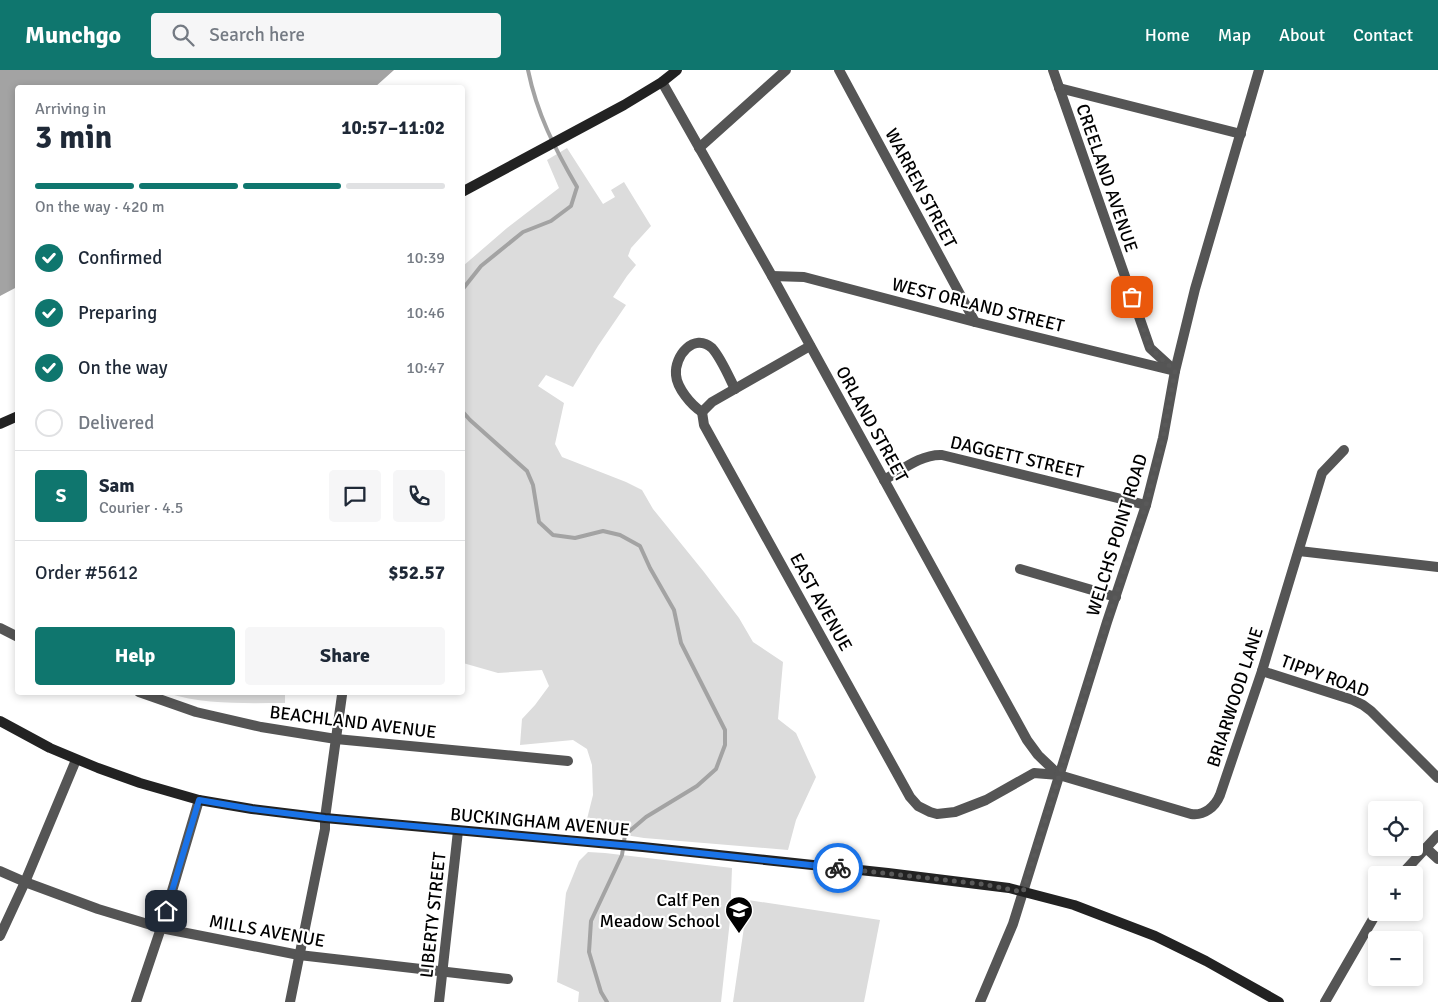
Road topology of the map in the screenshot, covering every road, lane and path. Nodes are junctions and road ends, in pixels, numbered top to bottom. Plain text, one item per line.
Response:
1 (677, 70) edge
2 (786, 70) edge
3 (839, 70) edge
4 (1053, 70) edge
5 (1259, 70) edge
6 (662, 82) junction
7 (1060, 88) junction
8 (1241, 134) junction
9 (699, 148) junction
10 (465, 190) edge
11 (772, 276) junction
12 (975, 322) junction
13 (810, 346) junction
14 (1175, 371) junction
15 (735, 388) junction
16 (702, 412) junction
17 (15, 417) edge
18 (0, 424) edge
19 (1344, 450) dead end
20 (884, 480) junction
21 (1146, 505) junction
22 (1298, 551) junction
23 (1438, 567) edge
24 (1020, 569) dead end
25 (1116, 597) junction
26 (0, 628) edge
27 (15, 636) edge
28 (1262, 671) junction
29 (148, 695) edge
30 (342, 695) dead end
31 (0, 721) edge
32 (336, 739) junction
33 (76, 760) junction
34 (568, 761) dead end
35 (1060, 775) junction
36 (1438, 778) edge
37 (199, 800) junction
38 (325, 818) junction
39 (458, 831) junction
40 (1438, 835) edge
41 (1426, 848) junction
42 (1438, 859) edge
43 (1409, 866) edge
44 (0, 871) edge
45 (24, 882) junction
46 (1023, 892) junction
47 (1372, 921) edge
48 (161, 928) junction
49 (0, 936) edge
50 (299, 955) junction
51 (443, 972) junction
52 (508, 979) dead end
53 (1265, 998) edge
54 (136, 1002) edge
55 (290, 1002) edge
56 (439, 1002) edge
57 (980, 1002) edge
58 (1279, 1002) edge
59 (1325, 1002) edge

1 - 6 main road
2 - 9 street
3 - 12 street, WARREN STREET
4 - 7 street, CREELAND AVENUE
5 - 8 street, WELCHS POINT ROAD
6 - 9 street, ORLAND STREET
6 - 10 main road
7 - 8 street
7 - 14 street, CREELAND AVENUE
8 - 14 street, WELCHS POINT ROAD
9 - 11 street, ORLAND STREET
11 - 12 street, WEST ORLAND STREET
11 - 13 street, ORLAND STREET
12 - 14 street, WEST ORLAND STREET
13 - 15 street
13 - 20 street, ORLAND STREET
14 - 21 street, WELCHS POINT ROAD
15 - 16 street
15 - 16 street
16 - 35 street, EAST AVENUE
17 - 18 main road
19 - 22 street, BRIARWOOD LANE
20 - 21 street, DAGGETT STREET
20 - 35 street, ORLAND STREET
21 - 25 street, WELCHS POINT ROAD
22 - 23 street
22 - 28 street, BRIARWOOD LANE
24 - 25 street
25 - 35 street, WELCHS POINT ROAD
26 - 27 street
28 - 35 street, BRIARWOOD LANE
28 - 36 street, TIPPY ROAD
29 - 32 street, BEACHLAND AVENUE
30 - 32 street
31 - 33 main road, BUCKINGHAM AVENUE
32 - 34 street, BEACHLAND AVENUE
32 - 38 street
33 - 37 main road, BUCKINGHAM AVENUE
33 - 45 street
35 - 46 street, WELCHS POINT ROAD
37 - 38 main road, BUCKINGHAM AVENUE
37 - 48 street
38 - 39 main road, BUCKINGHAM AVENUE
38 - 50 street
39 - 46 main road, BUCKINGHAM AVENUE
39 - 51 street, LIBERTY STREET
40 - 41 street
41 - 42 street
41 - 43 street
44 - 45 street, MILLS AVENUE
45 - 48 street, MILLS AVENUE
45 - 49 street
46 - 53 main road, BUCKINGHAM AVENUE
46 - 57 street, WELCHS POINT ROAD
47 - 59 street
48 - 50 street, MILLS AVENUE
48 - 54 street
50 - 51 street, MILLS AVENUE
50 - 55 street
51 - 52 street, MILLS AVENUE
51 - 56 street, LIBERTY STREET
53 - 58 main road, BUCKINGHAM AVENUE

